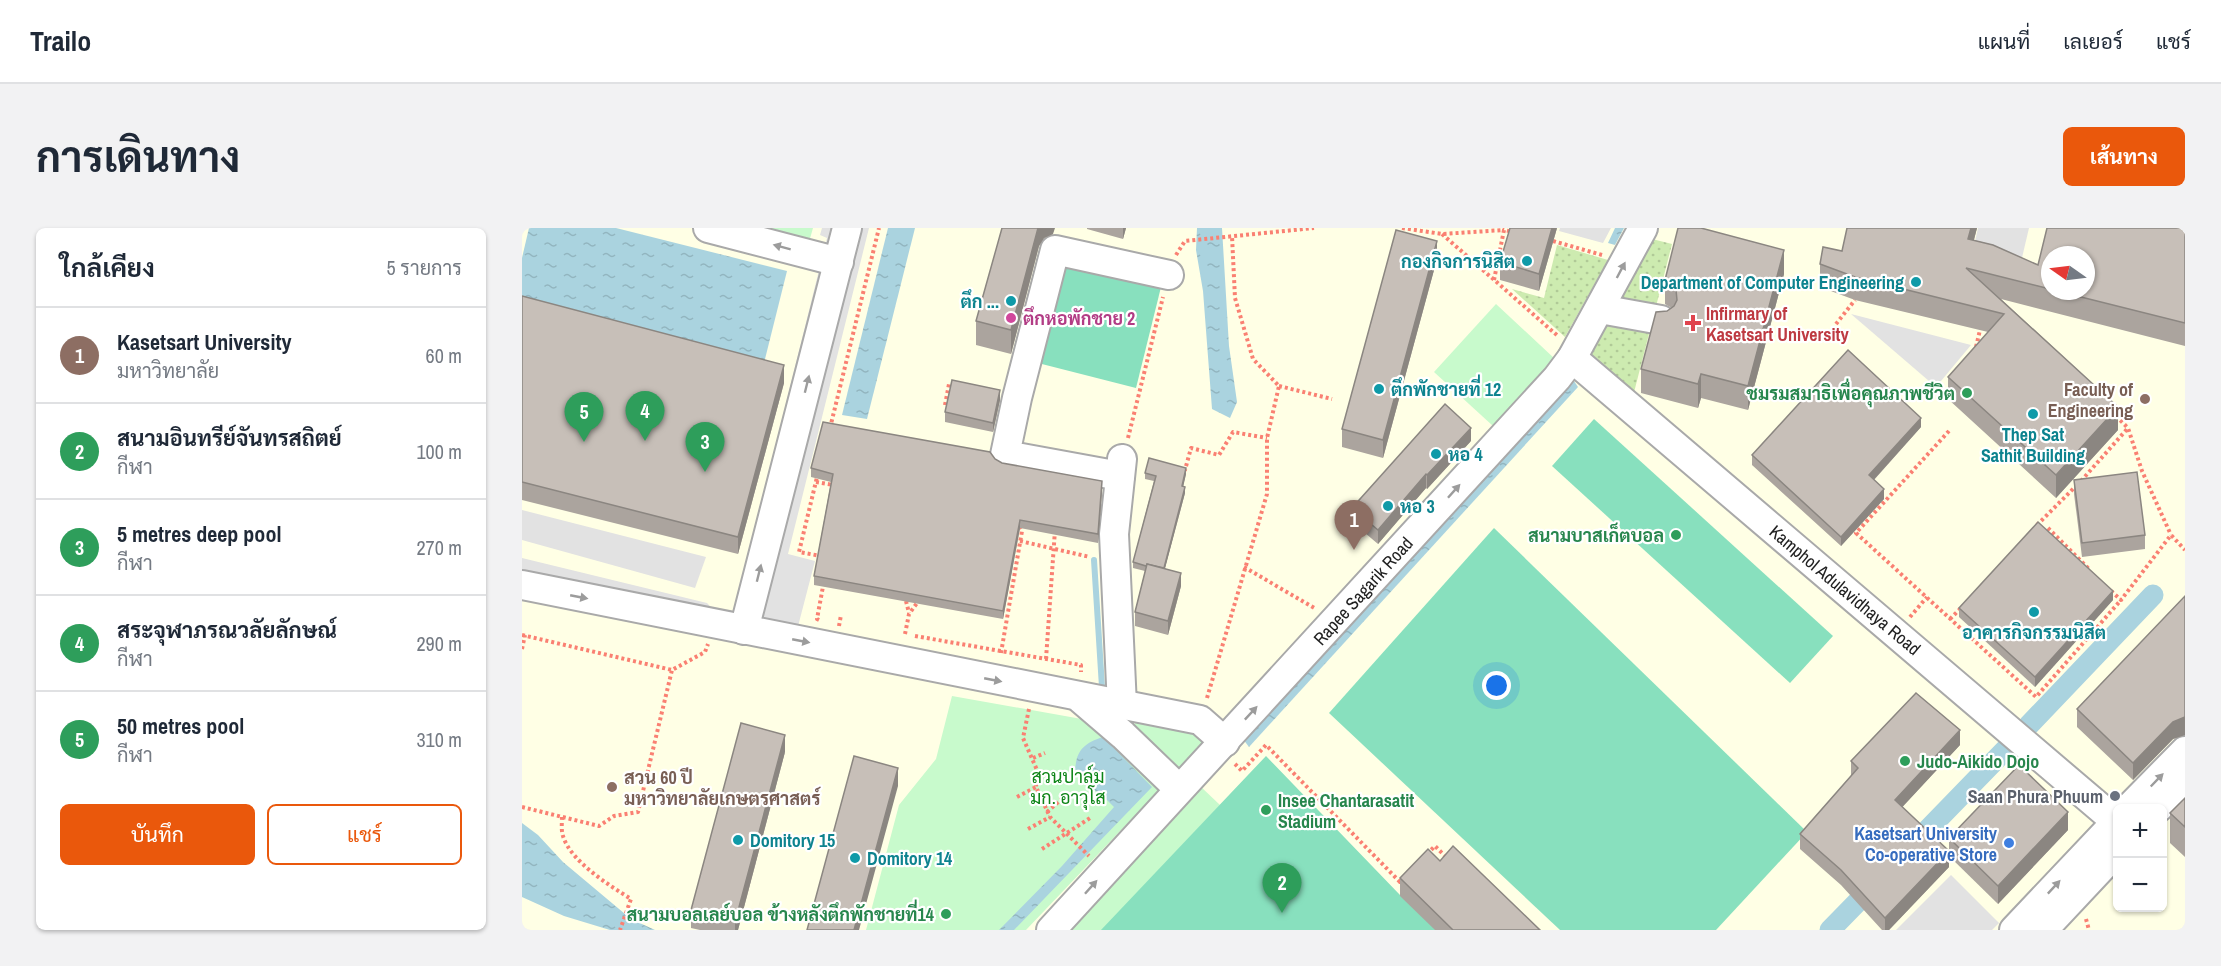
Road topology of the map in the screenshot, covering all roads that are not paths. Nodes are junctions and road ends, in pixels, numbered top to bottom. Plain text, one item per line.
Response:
1 (708, 228) edge
2 (847, 228) edge
3 (1642, 228) edge
4 (839, 262) junction
5 (1169, 275) road end
6 (1600, 309) junction
7 (1660, 320) edge
8 (1570, 351) junction
9 (522, 585) edge
10 (744, 630) junction
11 (1080, 697) junction
12 (1122, 706) junction
13 (1225, 742) junction
14 (2185, 751) edge
15 (2185, 780) edge
16 (1179, 789) junction
17 (2134, 804) edge
18 (2162, 804) edge
19 (2113, 812) edge
20 (2113, 825) edge
21 (2113, 855) edge
22 (1051, 930) edge
23 (2014, 930) edge
24 (2043, 930) edge

4 -> 1 lane
2 - 4 lane
6 -> 3 lane, Rapee Sagarik Road
10 -> 4 lane
5 - 12 lane
6 - 7 lane
6 - 8 lane, Rapee Sagarik Road
13 -> 8 lane, Rapee Sagarik Road
8 - 19 lane, Kamphol Adulavidhaya Road
9 -> 10 lane
10 -> 11 lane
11 - 12 lane
11 - 16 lane
12 - 13 lane
13 - 16 lane, Rapee Sagarik Road
17 -> 14 lane
15 - 18 lane
22 -> 16 lane, Rapee Sagarik Road
23 -> 20 lane
21 - 24 lane

